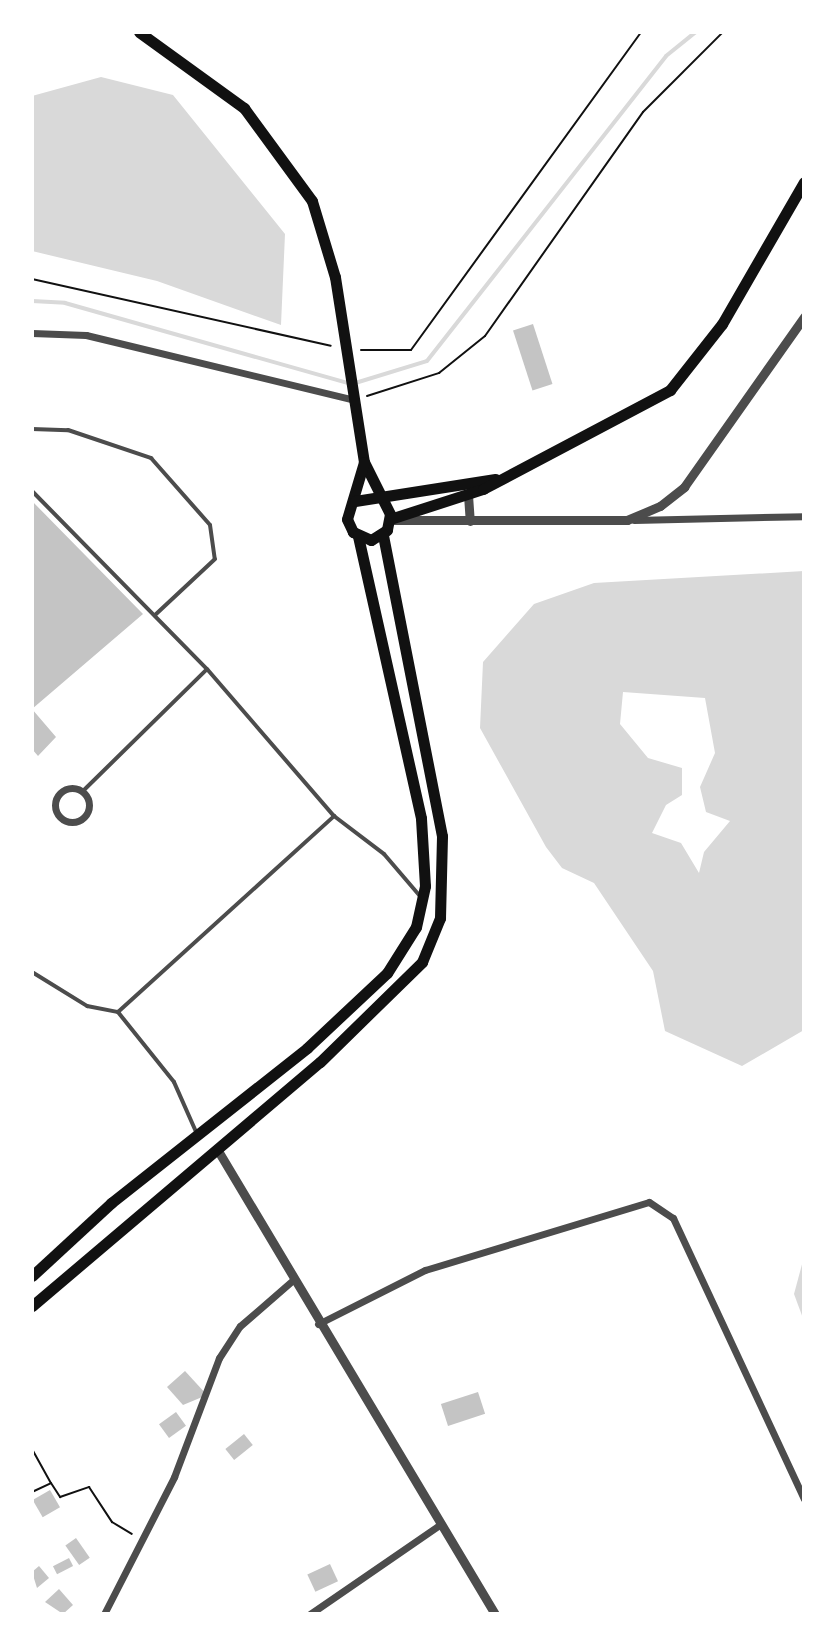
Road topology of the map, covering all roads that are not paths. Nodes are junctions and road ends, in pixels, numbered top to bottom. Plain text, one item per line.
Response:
1 (139, 32) edge
2 (804, 182) edge
3 (804, 317) edge
4 (32, 333) edge
5 (354, 400) junction
6 (32, 429) edge
7 (364, 462) junction
8 (504, 478) junction
9 (32, 491) edge
10 (468, 495) junction
11 (380, 499) junction
12 (355, 501) junction
13 (804, 516) edge
14 (390, 519) junction
15 (627, 520) junction
16 (470, 521) junction
17 (383, 534) junction
18 (358, 536) junction
19 (155, 615) junction
20 (207, 669) junction
21 (85, 789) junction
22 (334, 816) junction
23 (423, 900) junction
24 (32, 972) edge
25 (118, 1012) junction
26 (203, 1135) junction
27 (217, 1149) junction
28 (32, 1276) edge
29 (293, 1280) junction
30 (32, 1306) edge
31 (318, 1324) junction
32 (804, 1499) edge
33 (438, 1526) junction
34 (104, 1614) edge
35 (310, 1614) edge
36 (495, 1614) edge

1 - 5 main road
2 - 8 main road
3 - 15 street
4 - 5 street
5 - 7 main road
6 - 19 lane
7 - 11 main road
7 - 12 main road
8 - 10 main road
8 - 11 main road
9 - 19 lane
10 - 14 main road
10 - 16 street
11 - 12 main road
11 - 14 main road
12 - 18 main road
13 - 15 street
14 - 16 street
14 - 17 main road
15 - 16 street
17 - 18 main road
17 - 27 main road
18 - 23 main road
19 - 20 lane
20 - 21 lane
20 - 22 lane
21 - 21 street
22 - 23 lane
22 - 25 lane
23 - 26 main road
24 - 25 lane
25 - 26 lane
26 - 28 main road
27 - 29 street
27 - 30 main road
29 - 31 street
29 - 34 street
31 - 32 street
31 - 33 street
33 - 35 street
33 - 36 street

